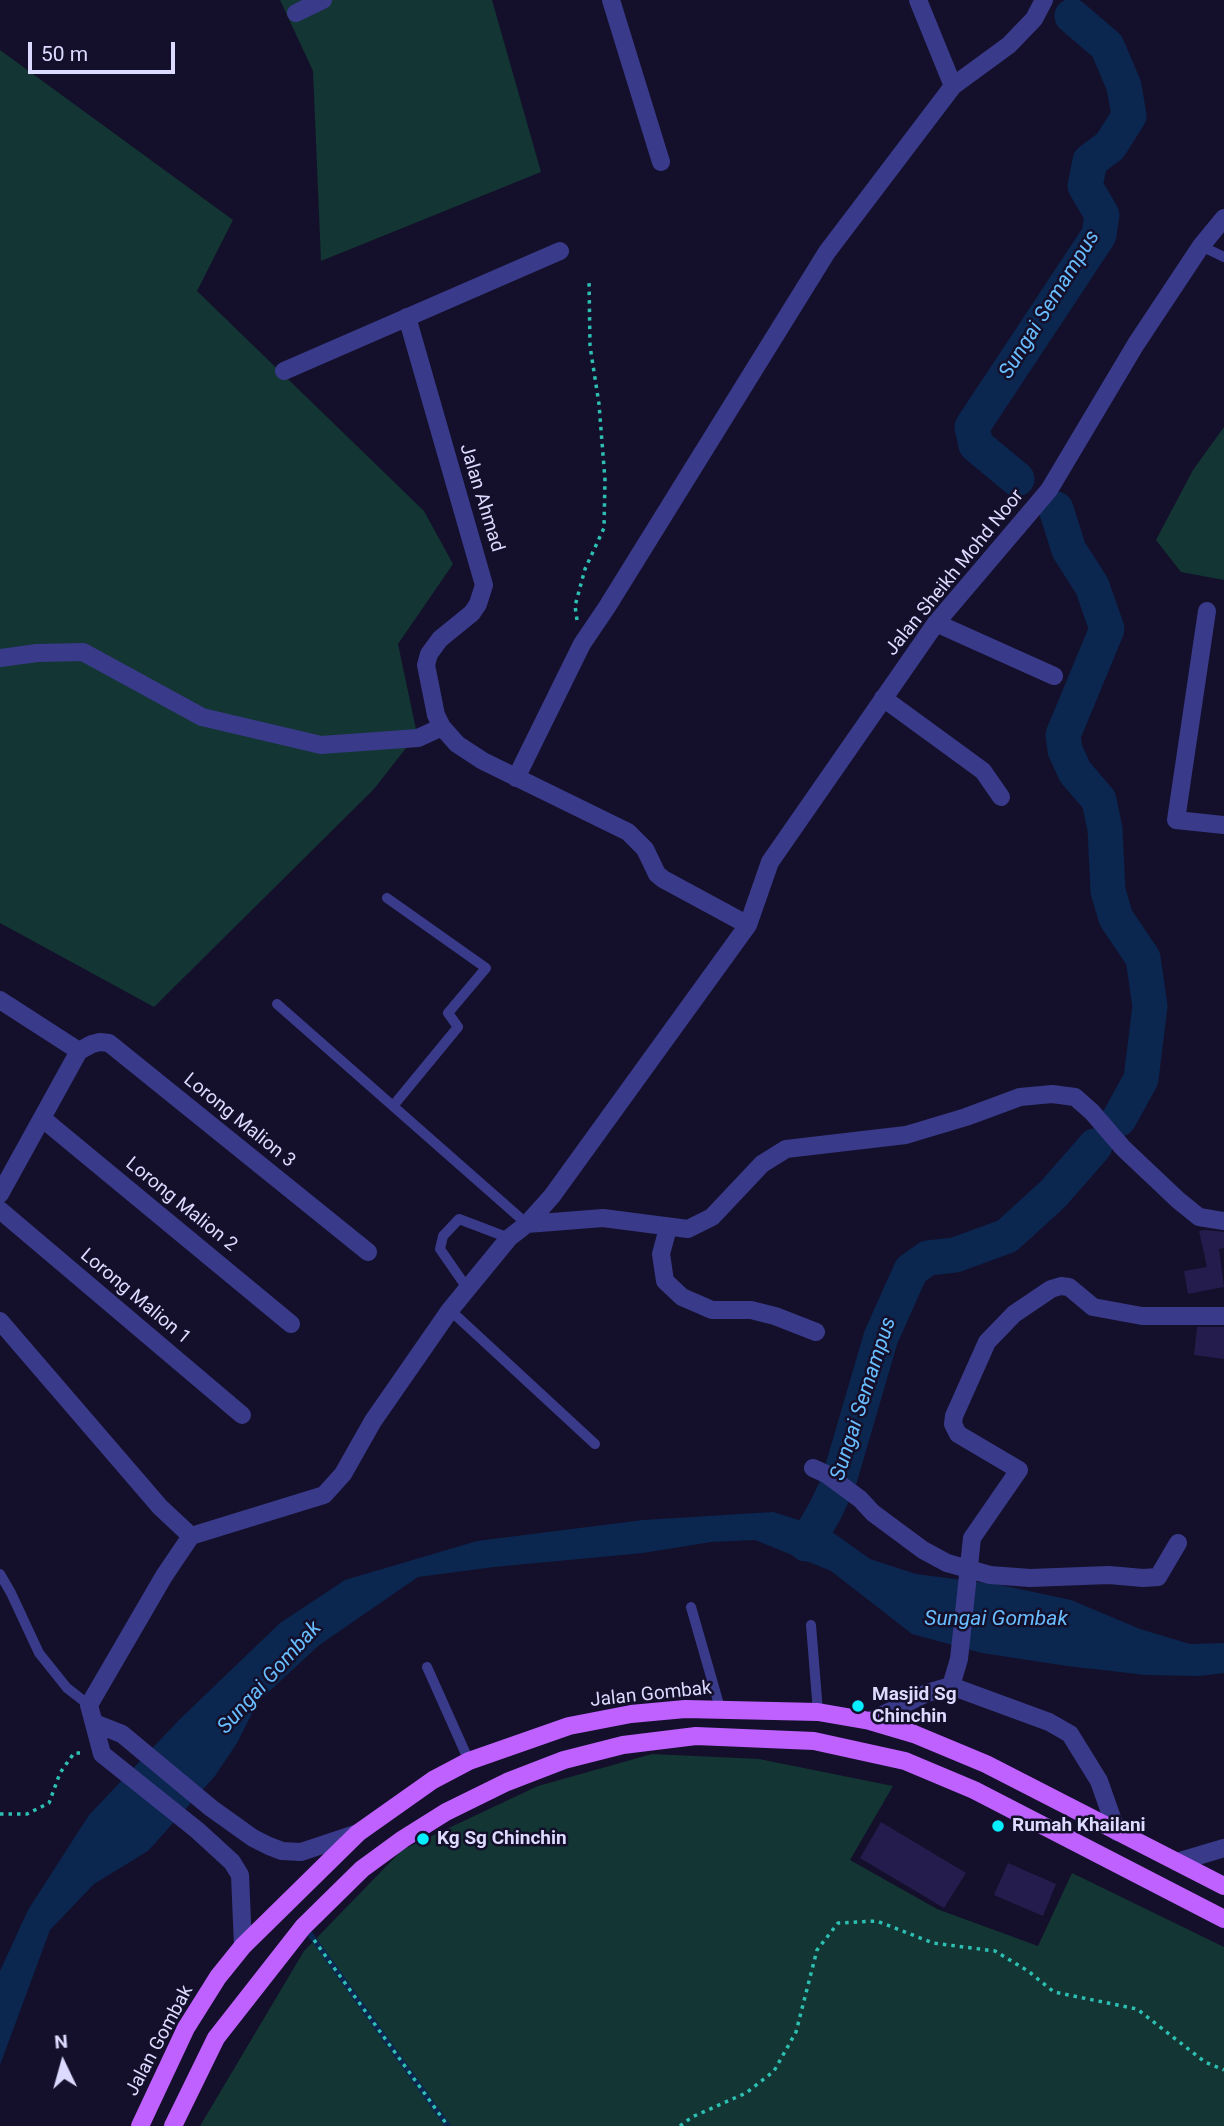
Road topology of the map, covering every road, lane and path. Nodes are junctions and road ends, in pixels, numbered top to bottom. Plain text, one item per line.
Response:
1 (323, 0) edge
2 (611, 0) edge
3 (918, 0) edge
4 (1044, 0) edge
5 (296, 13) dead end
6 (953, 86) junction
7 (661, 162) dead end
8 (1224, 218) edge
9 (1201, 246) junction
10 (560, 251) dead end
11 (1224, 257) edge
12 (589, 279) dead end
13 (407, 317) junction
14 (284, 371) dead end
15 (1207, 611) dead end
16 (936, 623) junction
17 (582, 644) junction
18 (0, 658) edge
19 (1054, 676) dead end
20 (883, 698) junction
21 (442, 727) junction
22 (516, 778) junction
23 (1001, 797) dead end
24 (1224, 825) edge
25 (387, 898) dead end
26 (748, 925) junction
27 (0, 1000) edge
28 (277, 1004) dead end
29 (79, 1051) junction
30 (393, 1106) junction
31 (43, 1119) junction
32 (0, 1155) edge
33 (16, 1165) junction
34 (0, 1194) edge
35 (0, 1210) edge
36 (1224, 1221) edge
37 (527, 1224) junction
38 (668, 1228) junction
39 (509, 1238) junction
40 (368, 1252) dead end
41 (467, 1288) junction
42 (450, 1310) junction
43 (1224, 1316) edge
44 (0, 1321) edge
45 (291, 1324) dead end
46 (816, 1332) dead end
47 (242, 1415) dead end
48 (595, 1444) dead end
49 (819, 1471) dead end
50 (191, 1535) junction
51 (1178, 1543) dead end
52 (968, 1571) junction
53 (0, 1574) edge
54 (691, 1607) dead end
55 (811, 1625) dead end
56 (427, 1667) dead end
57 (951, 1686) junction
58 (720, 1708) junction
59 (818, 1712) junction
60 (91, 1714) junction
61 (870, 1721) junction
62 (102, 1755) junction
63 (469, 1762) junction
64 (0, 1814) edge
65 (358, 1832) junction
66 (1117, 1832) junction
67 (1224, 1848) edge
68 (1177, 1862) junction
69 (1224, 1886) edge
70 (1224, 1919) edge
71 (303, 1927) junction
72 (243, 1945) junction
73 (1224, 2070) edge
74 (141, 2126) edge
75 (173, 2126) edge
76 (448, 2126) edge
77 (680, 2126) edge

1 - 5 street
2 - 7 street
3 - 6 street
4 - 6 street
6 - 17 street
8 - 9 street, Jalan Sheikh Mohd Noor
9 - 11 lane
9 - 16 street, Jalan Sheikh Mohd Noor
10 - 13 street
12 - 17 path
13 - 14 street
13 - 21 street, Jalan Ahmad
15 - 24 street
16 - 19 street
16 - 20 street, Jalan Sheikh Mohd Noor
17 - 22 street
18 - 21 street
20 - 23 street
20 - 26 street, Jalan Sheikh Mohd Noor
21 - 22 street
22 - 26 street
25 - 30 lane
26 - 37 street, Jalan Sheikh Mohd Noor
27 - 29 street
28 - 30 lane
29 - 31 street
29 - 40 street, Lorong Malion 3
30 - 37 lane
31 - 33 street
31 - 45 street, Lorong Malion 2
32 - 33 street
33 - 34 street
35 - 47 street, Lorong Malion 1
36 - 38 street
37 - 38 street
37 - 39 street, Jalan Sheikh Mohd Noor
38 - 46 street
39 - 41 street, Jalan Sheikh Mohd Noor
39 - 41 lane
41 - 42 street, Jalan Sheikh Mohd Noor
42 - 48 lane
42 - 50 street, Jalan Sheikh Mohd Noor
43 - 52 street
44 - 50 street
49 - 52 street
50 - 60 street
51 - 52 street
52 - 57 street
53 - 60 lane
54 - 58 lane
55 - 59 lane
56 - 63 lane
57 - 61 street
57 - 66 street
58 - 59 main road, Jalan Gombak
58 - 63 main road, Jalan Gombak
59 - 61 main road, Jalan Gombak
60 - 62 street
60 - 65 street
61 - 66 main road, Jalan Gombak
62 - 64 path
62 - 72 street
63 - 65 main road, Jalan Gombak
65 - 72 main road, Jalan Gombak
66 - 68 main road, Jalan Gombak
67 - 68 street
68 - 69 main road, Jalan Gombak
70 - 71 main road
71 - 75 main road
71 - 76 path
72 - 74 main road, Jalan Gombak
73 - 77 path

